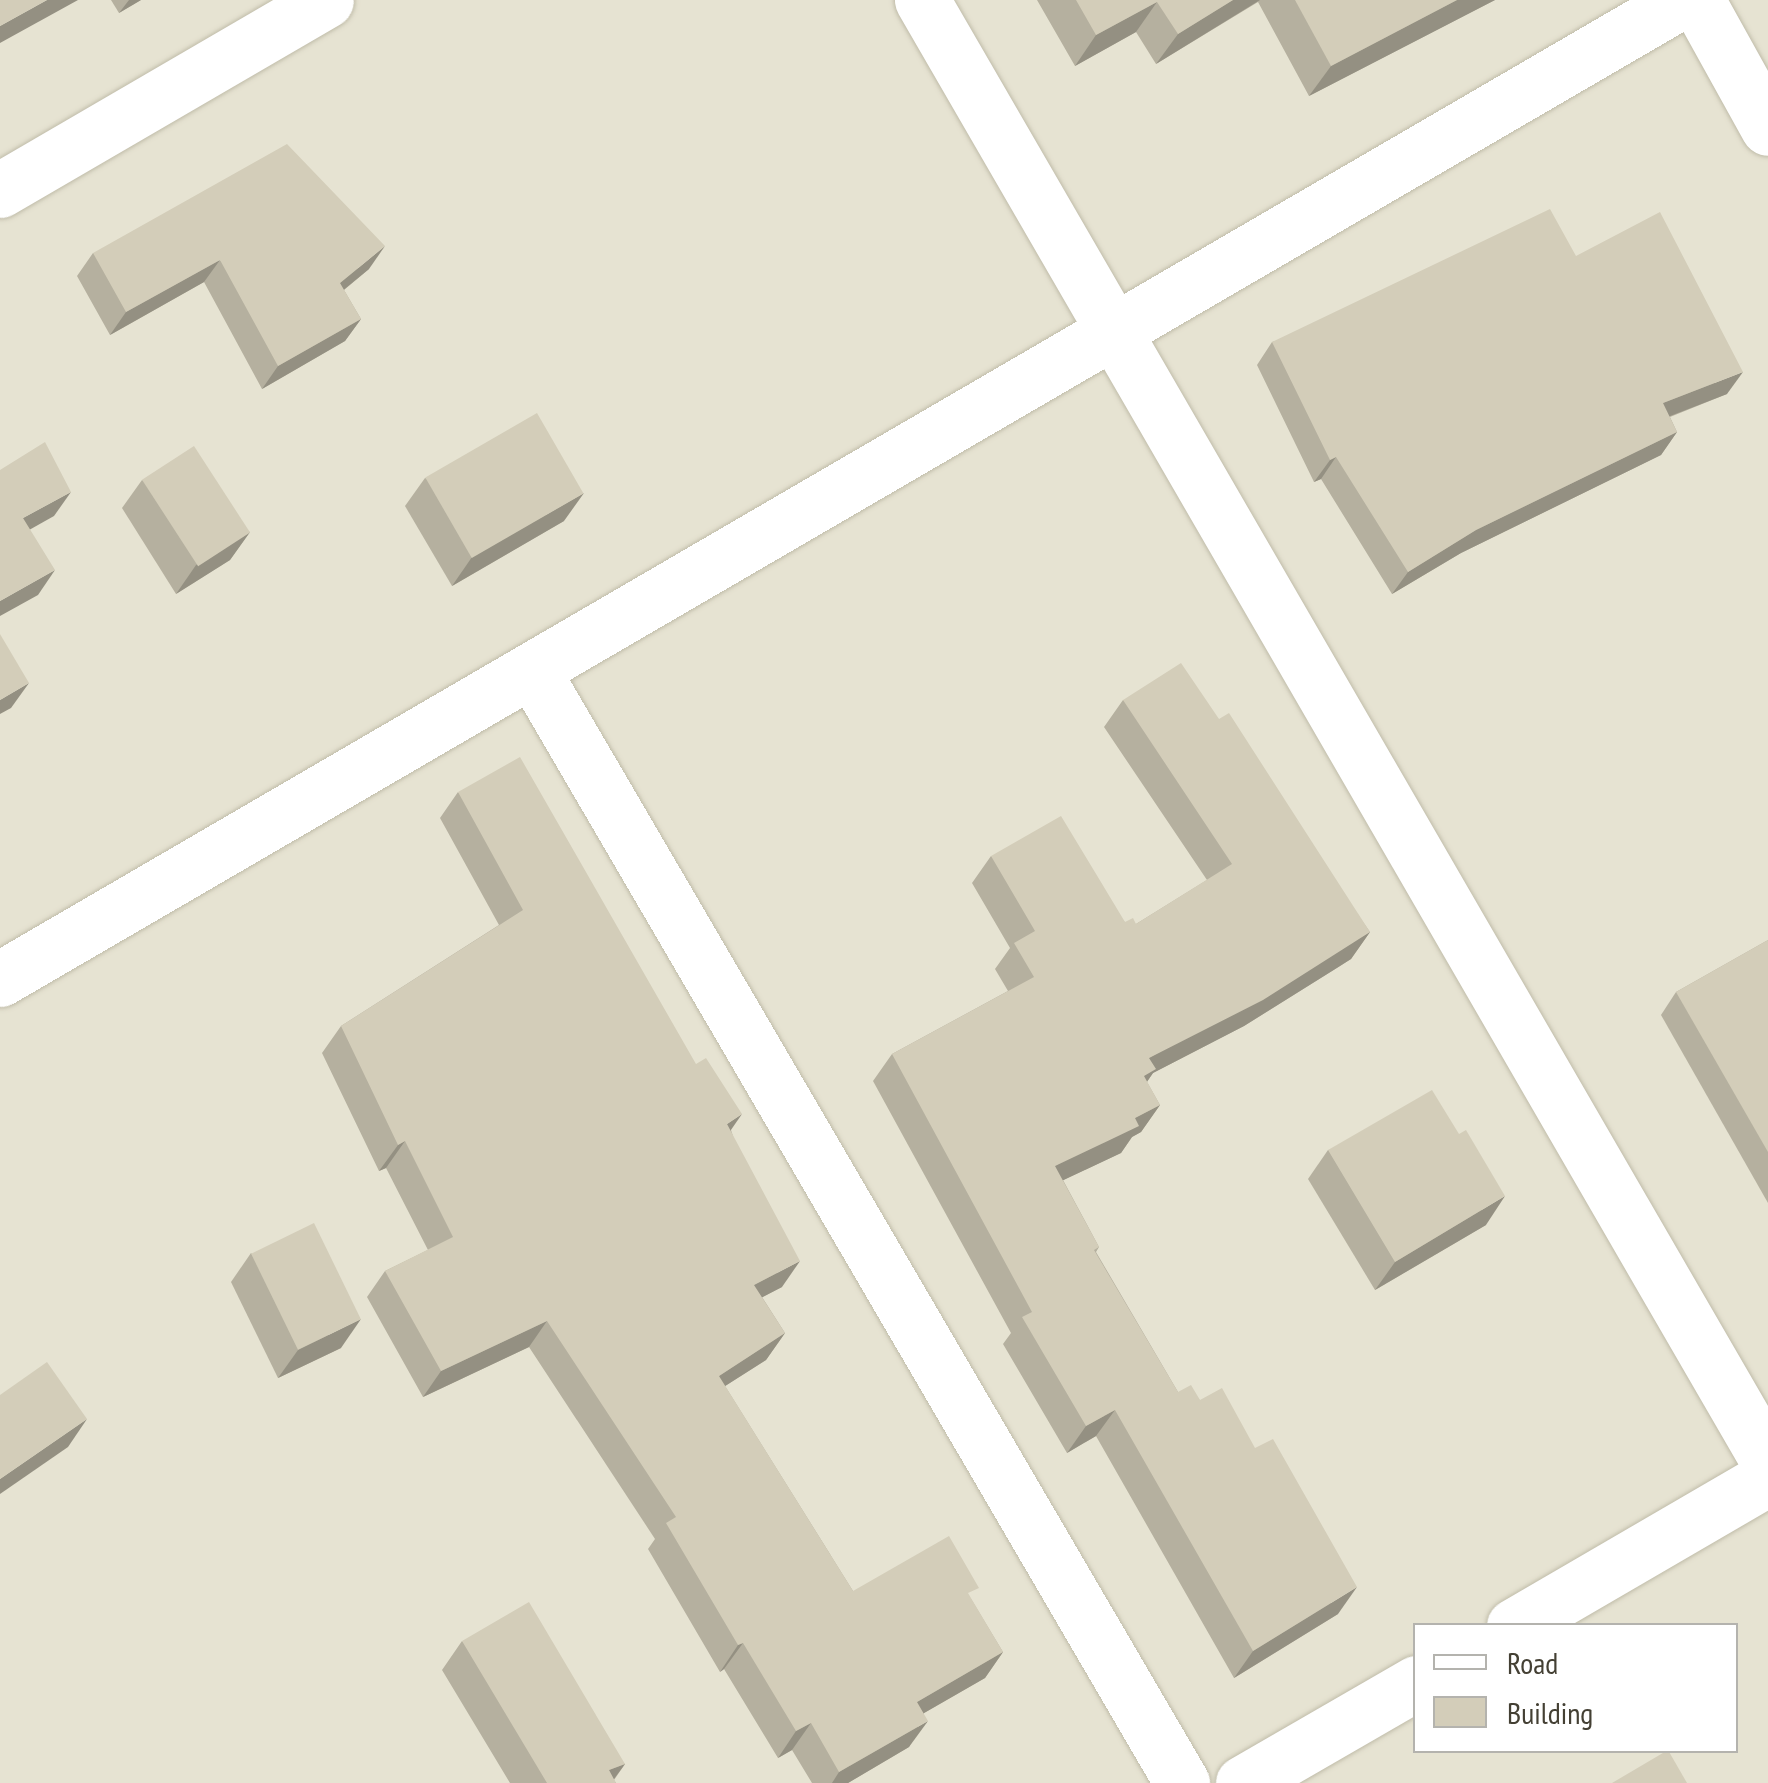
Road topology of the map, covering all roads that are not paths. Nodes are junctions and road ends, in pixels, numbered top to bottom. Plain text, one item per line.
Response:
1 (326, 0) edge
2 (922, 0) edge
3 (1682, 0) edge
4 (1696, 0) edge
5 (1768, 128) edge
6 (0, 190) edge
7 (1114, 331) junction
8 (532, 670) junction
9 (0, 979) edge
10 (1768, 1462) edge
11 (1768, 1478) edge
12 (1519, 1623) edge
13 (1413, 1685) edge
14 (1182, 1783) edge
15 (1243, 1783) edge

1 - 6 street
2 - 7 street
3 - 7 street
4 - 5 street
7 - 8 street
7 - 10 street
8 - 9 street
8 - 14 street
11 - 12 street
13 - 15 street

